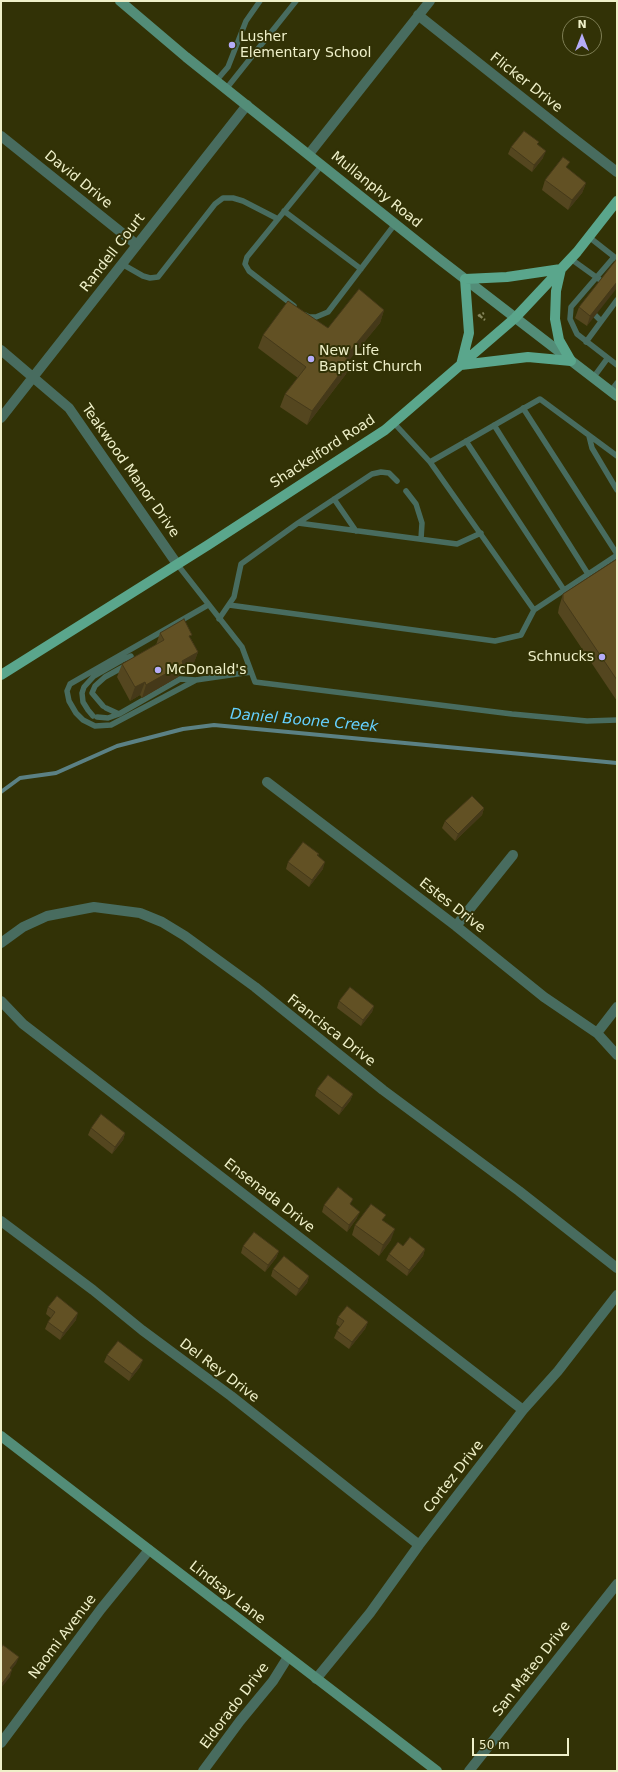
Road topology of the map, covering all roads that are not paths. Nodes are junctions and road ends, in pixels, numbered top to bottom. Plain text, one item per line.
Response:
1 (120, 1) edge
2 (260, 1) edge
3 (296, 1) edge
4 (430, 1) edge
5 (418, 15) junction
6 (216, 81) junction
7 (226, 89) junction
8 (247, 105) junction
9 (1, 136) edge
10 (309, 154) junction
11 (322, 164) junction
12 (617, 172) edge
13 (617, 200) edge
14 (284, 211) junction
15 (278, 219) junction
16 (396, 224) junction
17 (589, 237) junction
18 (137, 245) junction
19 (616, 258) edge
20 (571, 259) junction
21 (122, 264) junction
22 (361, 269) junction
23 (561, 269) junction
24 (596, 277) junction
25 (465, 279) junction
26 (603, 282) edge
27 (617, 300) edge
28 (606, 302) edge
29 (612, 307) junction
30 (296, 308) edge
31 (302, 313) edge
32 (595, 315) edge
33 (514, 318) junction
34 (602, 321) junction
35 (586, 342) junction
36 (1, 350) edge
37 (607, 359) junction
38 (571, 361) junction
39 (461, 365) junction
40 (617, 365) edge
41 (34, 377) junction
42 (593, 378) junction
43 (617, 383) edge
44 (614, 394) edge
45 (523, 408) junction
46 (1, 418) edge
47 (393, 422) junction
48 (494, 425) junction
49 (590, 436) junction
50 (466, 441) junction
51 (617, 456) edge
52 (430, 462) junction
53 (397, 481) dead end
54 (617, 490) edge
55 (406, 491) dead end
56 (334, 499) junction
57 (298, 523) junction
58 (356, 531) junction
59 (480, 533) junction
60 (421, 539) junction
61 (617, 555) edge
62 (177, 564) junction
63 (588, 574) junction
64 (564, 590) junction
65 (208, 605) junction
66 (229, 605) junction
67 (534, 610) junction
68 (219, 618) junction
69 (134, 646) junction
70 (131, 656) junction
71 (251, 672) junction
72 (1, 674) edge
73 (196, 680) junction
74 (119, 714) junction
75 (617, 720) edge
76 (267, 782) dead end
77 (513, 855) dead end
78 (456, 926) junction
79 (1, 943) edge
80 (1, 1001) edge
81 (617, 1007) edge
82 (597, 1033) junction
83 (617, 1055) edge
84 (1, 1221) edge
85 (617, 1268) edge
86 (617, 1295) edge
87 (523, 1410) junction
88 (3, 1441) edge
89 (419, 1544) junction
90 (149, 1550) junction
91 (617, 1584) edge
92 (288, 1657) junction
93 (316, 1679) junction
94 (1, 1743) edge
95 (203, 1771) edge
96 (437, 1771) edge
97 (469, 1771) edge

1 - 6 street, Mullanphy Road
2 - 6 lane
3 - 7 lane
4 - 5 street
5 - 10 street
5 - 12 street, Flicker Drive
6 - 7 street, Mullanphy Road
7 - 8 street, Mullanphy Road
8 - 10 street, Mullanphy Road
8 - 18 street, Randell Court
9 - 18 street, David Drive
10 - 11 street, Mullanphy Road
11 - 14 lane
11 - 16 street, Mullanphy Road
13 - 17 main road, Shackelford Road
14 - 15 lane
14 - 22 lane
15 - 21 lane
15 - 30 lane
16 - 22 lane
16 - 25 street, Mullanphy Road
17 - 19 lane
17 - 20 main road, Shackelford Road
18 - 21 street, Randell Court
19 - 24 lane
20 - 23 main road, Shackelford Road
20 - 24 lane
21 - 41 street, Randell Court
22 - 31 lane
23 - 25 main road
23 - 33 main road, Shackelford Road
23 - 38 main road
24 - 26 lane
24 - 35 lane
25 - 33 street, Mullanphy Road
25 - 39 main road
27 - 29 lane
28 - 29 lane
29 - 34 lane
32 - 34 lane
33 - 38 street, Mullanphy Road
33 - 39 main road, Shackelford Road
34 - 35 lane
35 - 37 lane
36 - 41 street, Teakwood Manor Drive
37 - 40 lane
37 - 42 lane
38 - 39 main road
38 - 42 street, Mullanphy Road
39 - 47 main road, Shackelford Road
41 - 46 street, Randell Court
41 - 62 street, Teakwood Manor Drive
42 - 44 street, Mullanphy Road
43 - 44 lane
45 - 48 lane
45 - 49 lane
45 - 61 lane
47 - 52 lane
47 - 62 main road, Shackelford Road
48 - 50 lane
48 - 63 lane
49 - 51 lane
49 - 54 lane
50 - 52 lane
50 - 64 lane
52 - 59 lane
53 - 56 lane
55 - 60 lane
56 - 57 lane
56 - 58 lane
57 - 58 lane
57 - 66 lane
58 - 60 lane
59 - 60 lane
59 - 67 lane
61 - 63 lane
62 - 65 lane
62 - 72 main road, Shackelford Road
63 - 64 lane
64 - 67 lane
65 - 68 lane
65 - 69 lane
66 - 67 lane
66 - 68 lane
68 - 71 lane
69 - 70 lane
69 - 73 lane
70 - 74 lane
70 - 74 lane
71 - 73 lane
71 - 75 lane
73 - 74 lane
76 - 78 street, Estes Drive
77 - 78 street
78 - 82 street, Estes Drive
79 - 85 street, Francisca Drive
80 - 87 street, Ensenada Drive
81 - 82 street
82 - 83 street, Estes Drive
84 - 89 street, Del Rey Drive
86 - 87 street, Cortez Drive
87 - 89 street, Cortez Drive
88 - 90 street, Lindsay Lane
89 - 93 street, Cortez Drive
90 - 92 street, Lindsay Lane
90 - 94 street, Naomi Avenue
91 - 97 street, San Mateo Drive
92 - 93 street, Lindsay Lane
92 - 95 street, Eldorado Drive
93 - 96 street, Lindsay Lane

